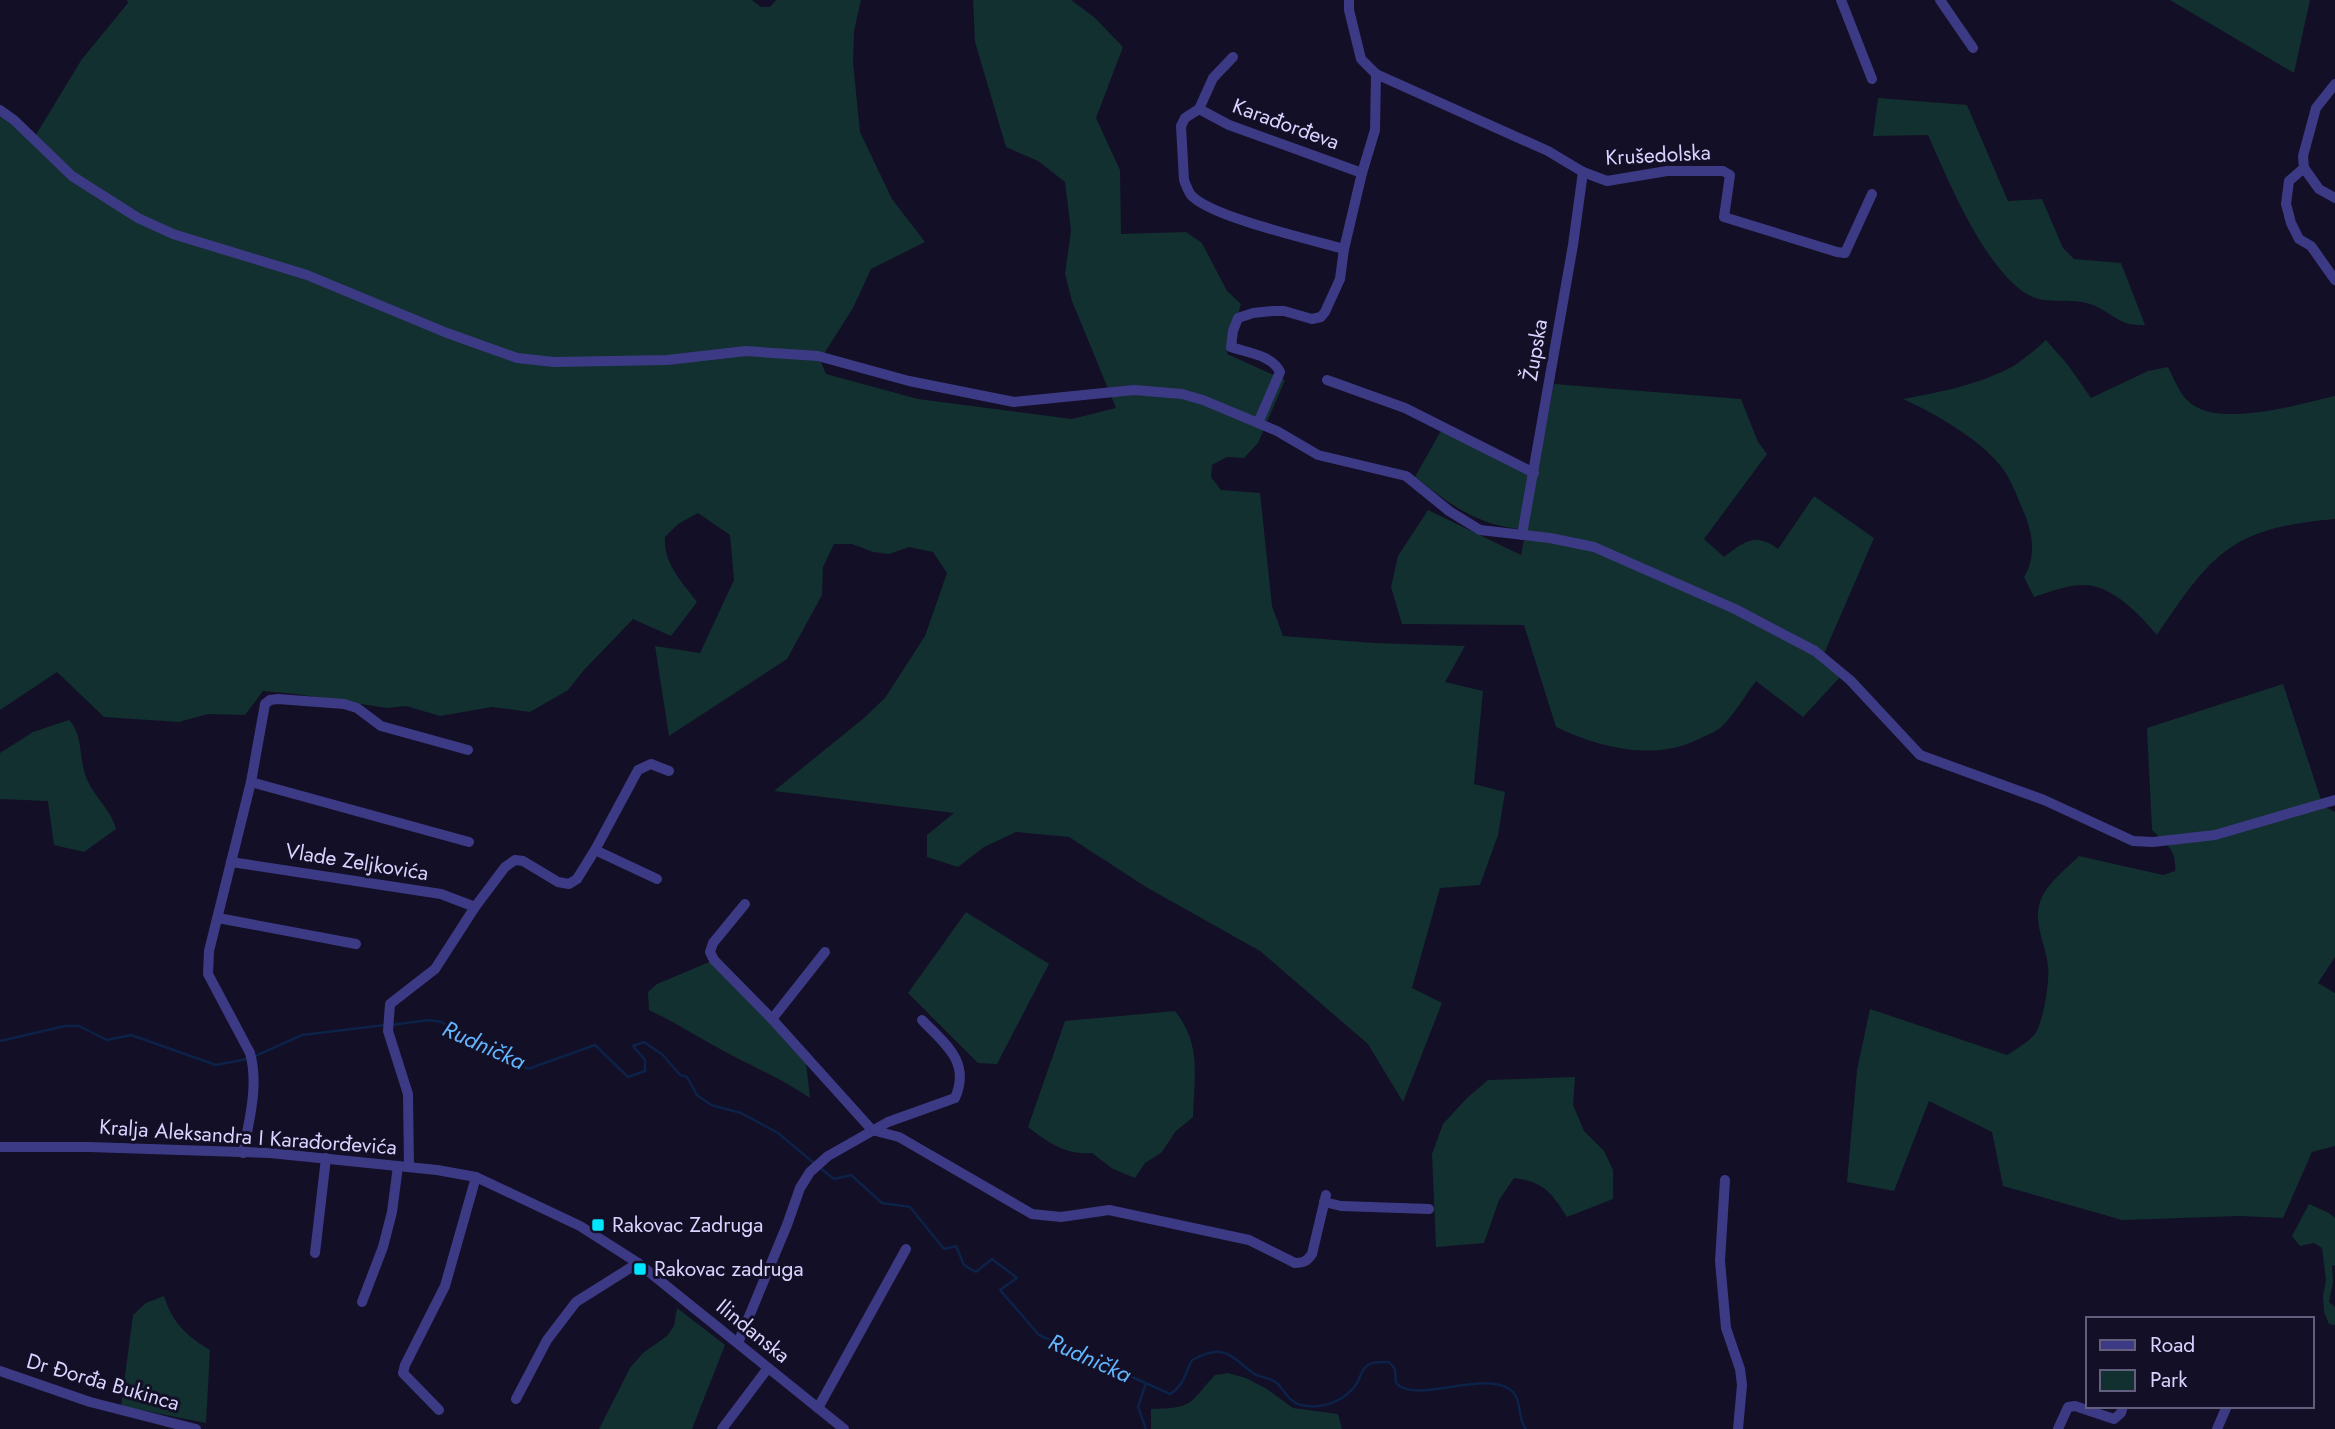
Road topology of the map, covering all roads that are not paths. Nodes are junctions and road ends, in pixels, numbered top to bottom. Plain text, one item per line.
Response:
1 (1349, 0) edge
2 (1840, 0) edge
3 (1940, 0) edge
4 (1973, 48) dead end
5 (1233, 57) dead end
6 (1376, 75) junction
7 (1872, 79) dead end
8 (2335, 83) edge
9 (1199, 109) junction
10 (0, 110) edge
11 (2304, 168) junction
12 (1583, 172) junction
13 (1362, 173) junction
14 (1872, 194) dead end
15 (2335, 198) edge
16 (1344, 249) junction
17 (2335, 280) edge
18 (1327, 380) dead end
19 (1258, 423) junction
20 (1534, 473) junction
21 (1522, 535) junction
22 (468, 750) dead end
23 (669, 771) dead end
24 (251, 782) junction
25 (2335, 800) edge
26 (469, 842) dead end
27 (595, 850) junction
28 (231, 862) junction
29 (657, 879) dead end
30 (745, 904) dead end
31 (475, 907) junction
32 (218, 918) junction
33 (356, 944) dead end
34 (825, 952) dead end
35 (772, 1019) junction
36 (922, 1020) dead end
37 (872, 1130) junction
38 (0, 1147) edge
39 (243, 1153) junction
40 (326, 1158) junction
41 (404, 1166) junction
42 (476, 1177) junction
43 (1726, 1180) dead end
44 (1429, 1209) dead end
45 (906, 1249) dead end
46 (315, 1253) dead end
47 (638, 1263) junction
48 (362, 1302) dead end
49 (738, 1343) junction
50 (768, 1367) junction
51 (0, 1371) edge
52 (516, 1399) dead end
53 (818, 1408) junction
54 (2226, 1408) edge
55 (439, 1410) dead end
56 (2117, 1424) edge
57 (196, 1429) edge
58 (722, 1429) edge
59 (844, 1429) edge
60 (1738, 1429) edge
61 (2058, 1429) edge
62 (2217, 1429) edge

1 - 6 street
2 - 7 street
3 - 4 street
5 - 9 street
6 - 12 street, Krušedolska
6 - 13 street, Karađorđeva
8 - 11 street
9 - 13 street, Karađorđeva
9 - 16 street
10 - 19 street
11 - 15 street
11 - 17 street
12 - 14 street, Krušedolska
12 - 20 street, Župska
13 - 16 street, Karađorđeva
16 - 19 street, Karađorđeva
18 - 20 street
19 - 21 street
20 - 21 street, Župska
21 - 25 street
22 - 24 street
23 - 27 street
24 - 26 street, Vlade Zeljkovića
24 - 28 street
27 - 29 street
27 - 31 street
28 - 31 street, Vlade Zeljkovića
28 - 32 street
30 - 35 street
31 - 41 street
32 - 33 street
32 - 39 street
34 - 35 street
35 - 37 street
36 - 37 street
37 - 44 street
37 - 49 street
38 - 39 street, Kralja Aleksandra I Karađorđevića
39 - 40 street, Kralja Aleksandra I Karađorđevića
40 - 41 street, Kralja Aleksandra I Karađorđevića
40 - 46 street
41 - 42 street, Kralja Aleksandra I Karađorđevića
41 - 48 street
42 - 47 street, Kralja Aleksandra I Karađorđevića
42 - 55 street
43 - 60 street
45 - 53 street
47 - 49 street, Ilindanska
47 - 52 street
49 - 50 street, Ilindanska
50 - 53 street, Ilindanska
50 - 58 street
51 - 57 street, Dr Đorđa Bukinca
53 - 59 street, Ilindanska
54 - 62 street
56 - 61 street

